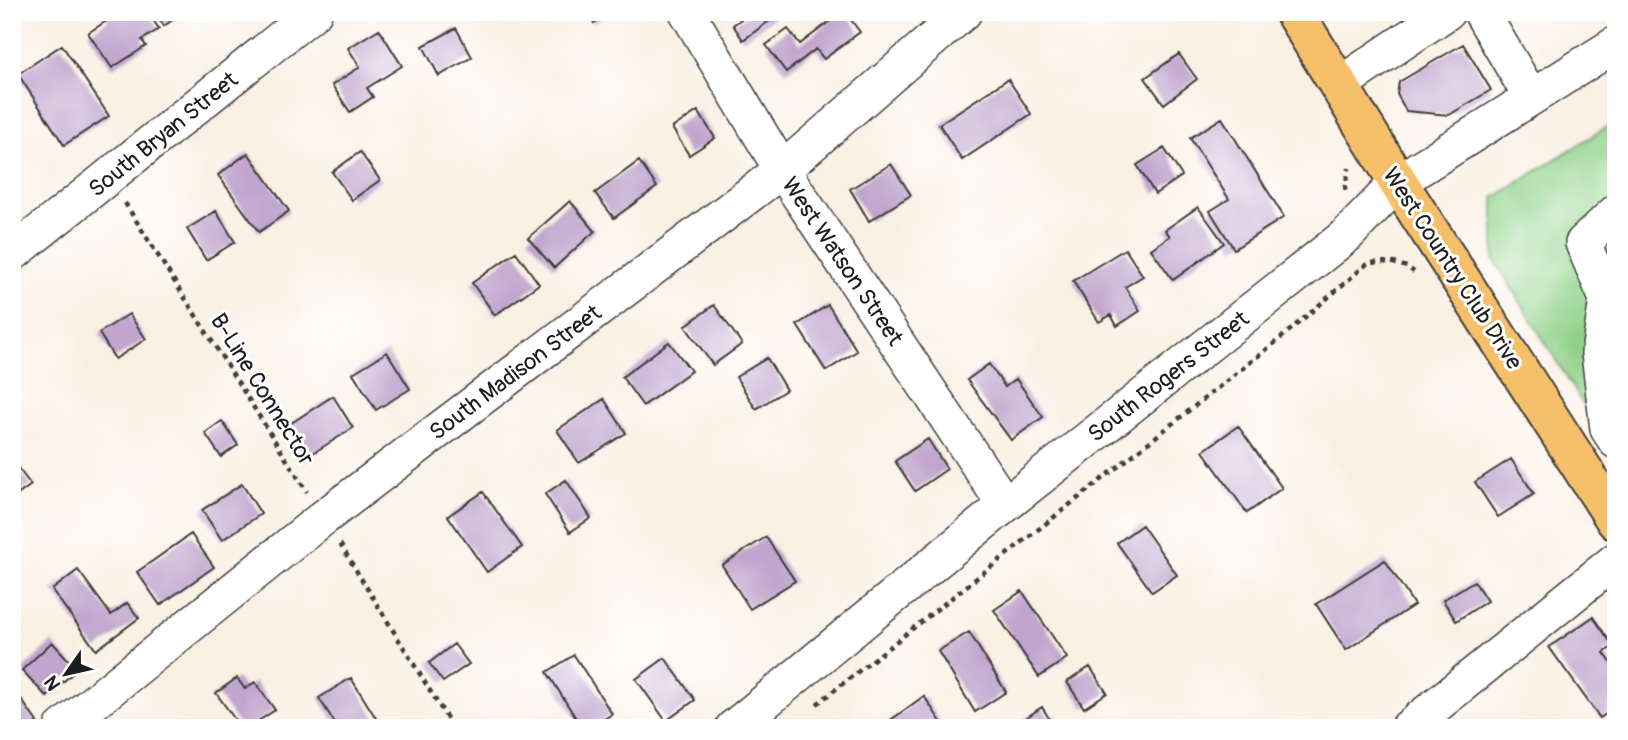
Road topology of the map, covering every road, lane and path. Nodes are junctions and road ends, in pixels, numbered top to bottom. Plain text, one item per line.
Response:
1 (314, 12) edge
2 (687, 12) edge
3 (964, 12) edge
4 (1293, 12) edge
5 (1447, 12) edge
6 (1481, 12) edge
7 (1616, 44) edge
8 (1339, 85) junction
9 (1531, 97) junction
10 (1348, 159) dead end
11 (782, 170) junction
12 (109, 178) junction
13 (1398, 182) junction
14 (1616, 212) edge
15 (1347, 235) junction
16 (12, 254) edge
17 (1368, 263) junction
18 (1421, 276) dead end
19 (1616, 441) edge
20 (1006, 505) junction
21 (323, 518) junction
22 (1616, 521) edge
23 (1616, 560) edge
24 (808, 711) dead end
25 (62, 728) edge
26 (453, 728) edge
27 (733, 728) edge
28 (1408, 728) edge

1 - 12 street, South Bryan Street
2 - 11 street, West Watson Street
3 - 11 street, South Madison Street
4 - 8 main road, West Country Club Drive
5 - 8 street
6 - 9 street
7 - 9 street, South Rogers Street
8 - 13 main road, West Country Club Drive
9 - 13 street, South Rogers Street
10 - 15 path
11 - 20 street, West Watson Street
11 - 21 street, South Madison Street
12 - 16 street, South Bryan Street
12 - 21 path, B-Line Connector
13 - 15 street, South Rogers Street
13 - 22 main road, West Country Club Drive
14 - 19 street
15 - 17 path
15 - 20 street, South Rogers Street
17 - 18 path
17 - 24 path
20 - 27 street, South Rogers Street
21 - 25 street, South Madison Street
21 - 26 path, B-Line Connector
23 - 28 street

